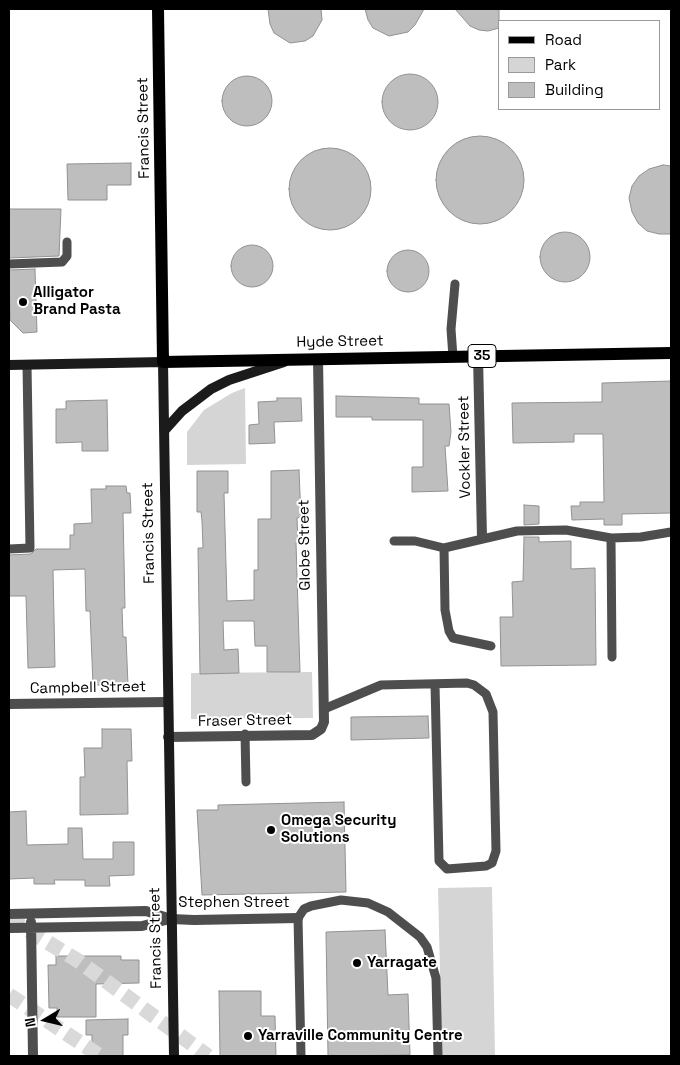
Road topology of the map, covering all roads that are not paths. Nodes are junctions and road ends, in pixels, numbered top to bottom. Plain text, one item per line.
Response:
1 (158, 9) edge
2 (67, 242) dead end
3 (9, 264) edge
4 (455, 284) dead end
5 (671, 353) edge
6 (478, 356) junction
7 (453, 357) junction
8 (292, 359) junction
9 (318, 359) junction
10 (164, 362) junction
11 (9, 365) edge
12 (27, 365) junction
13 (164, 431) junction
14 (671, 532) edge
15 (482, 538) junction
16 (611, 538) junction
17 (394, 541) dead end
18 (9, 548) edge
19 (444, 548) junction
20 (491, 646) dead end
21 (612, 657) dead end
22 (435, 684) junction
23 (167, 702) junction
24 (9, 704) edge
25 (324, 709) junction
26 (321, 729) joint
27 (245, 734) junction
28 (168, 737) junction
29 (246, 782) dead end
30 (9, 914) edge
31 (30, 914) junction
32 (298, 918) junction
33 (171, 919) junction
34 (31, 927) junction
35 (9, 928) edge
36 (33, 1056) edge
37 (174, 1056) edge
38 (301, 1056) edge
39 (438, 1056) edge

1 - 10 main road, Francis Street
2 - 3 lane
4 - 7 lane
5 - 6 main road, Hyde Street / 35
6 - 7 main road, Hyde Street / 35
6 - 15 street, Vockler Street
7 - 9 main road, Hyde Street / 35
8 - 9 main road, Hyde Street / 35
8 - 10 main road, Hyde Street / 35
8 - 13 main road
9 - 25 street, Globe Street
10 - 12 main road, Hyde Street
10 - 13 main road, Francis Street
11 - 12 main road, Hyde Street
12 - 18 lane
13 - 23 main road, Francis Street
14 - 16 lane
15 - 16 lane
15 - 19 lane
16 - 21 lane
17 - 19 lane
19 - 20 lane
22 - 22 lane
22 - 25 lane
23 - 24 street, Campbell Street
23 - 28 main road, Francis Street
25 - 26 street, Globe Street
26 - 27 street, Fraser Street
27 - 28 street, Fraser Street
27 - 29 lane
28 - 33 main road, Francis Street
30 - 31 street, Stephen Street
31 - 33 street, Stephen Street
31 - 34 street
32 - 33 street, Stephen Street
32 - 38 lane
32 - 39 lane
33 - 34 street, Stephen Street
33 - 37 main road, Francis Street
34 - 35 street, Stephen Street
34 - 36 street

